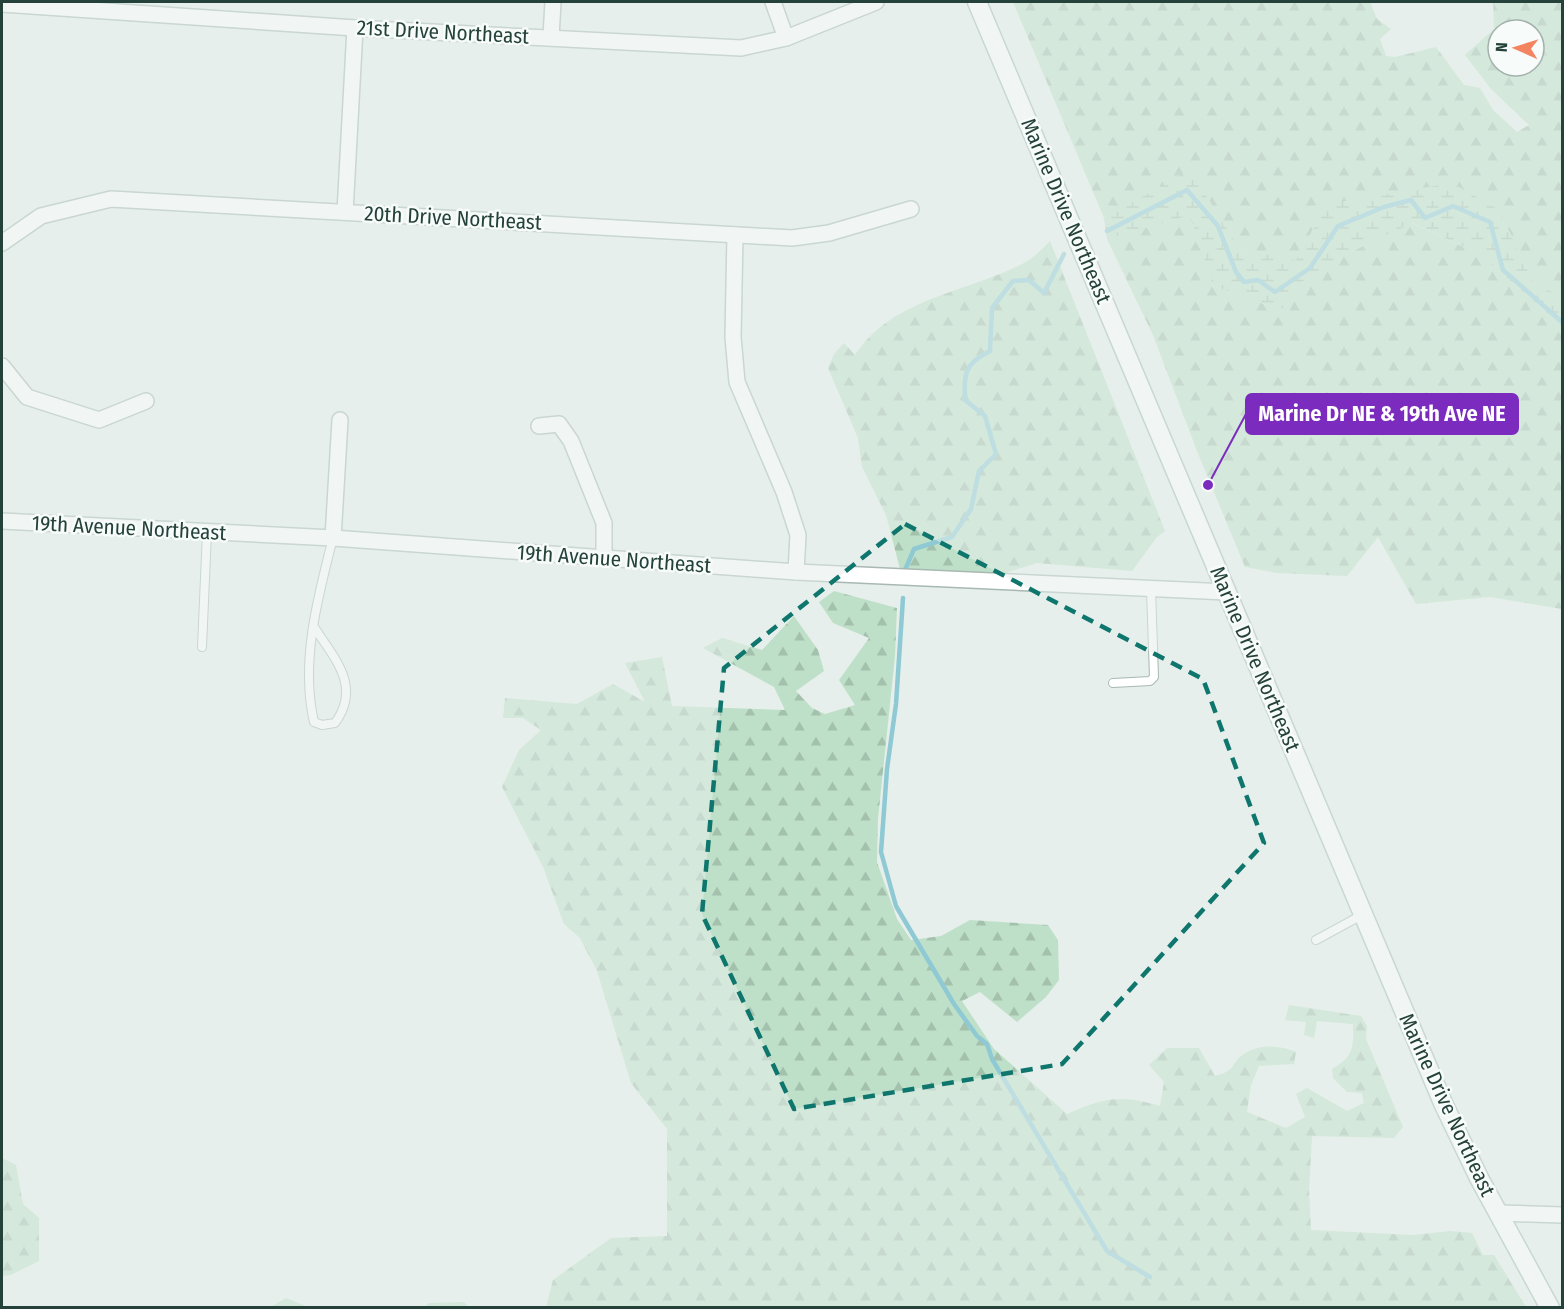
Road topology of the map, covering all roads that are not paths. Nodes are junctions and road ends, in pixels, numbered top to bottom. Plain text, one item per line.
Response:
1 (553, 2) edge
2 (773, 2) edge
3 (876, 2) edge
4 (978, 2) edge
5 (2, 4) edge
6 (155, 8) edge
7 (355, 28) junction
8 (551, 37) junction
9 (786, 38) junction
10 (911, 209) dead end
11 (345, 212) junction
12 (735, 235) junction
13 (2, 243) edge
14 (2, 366) edge
15 (146, 401) dead end
16 (340, 420) dead end
17 (539, 426) dead end
18 (2, 522) edge
19 (207, 531) junction
20 (333, 538) junction
21 (604, 558) junction
22 (796, 572) junction
23 (1151, 589) junction
24 (1227, 592) junction
25 (314, 627) junction
26 (202, 647) dead end
27 (1113, 682) dead end
28 (1363, 914) junction
29 (1316, 940) dead end
30 (1498, 1213) junction
31 (1563, 1215) edge
32 (1550, 1308) edge

1 - 8 street
2 - 9 street
3 - 9 street, 21st Drive Northeast
4 - 24 main road, Marine Drive Northeast
5 - 6 street, 21st Drive Northeast
6 - 7 street, 21st Drive Northeast
7 - 8 street, 21st Drive Northeast
7 - 11 street
8 - 9 street, 21st Drive Northeast
10 - 12 street, 20th Drive Northeast
11 - 12 street, 20th Drive Northeast
11 - 13 street, 20th Drive Northeast
12 - 22 street
14 - 15 street
16 - 20 street
17 - 21 street
18 - 19 street, 19th Avenue Northeast
19 - 20 street, 19th Avenue Northeast
19 - 26 lane
20 - 21 street, 19th Avenue Northeast
20 - 25 lane
21 - 22 street, 19th Avenue Northeast
22 - 23 street, 19th Avenue Northeast
23 - 24 street, 19th Avenue Northeast
23 - 27 lane
24 - 28 main road, Marine Drive Northeast
25 - 25 lane
28 - 29 lane
28 - 30 main road, Marine Drive Northeast
30 - 31 street
30 - 32 main road, Marine Drive Northeast

